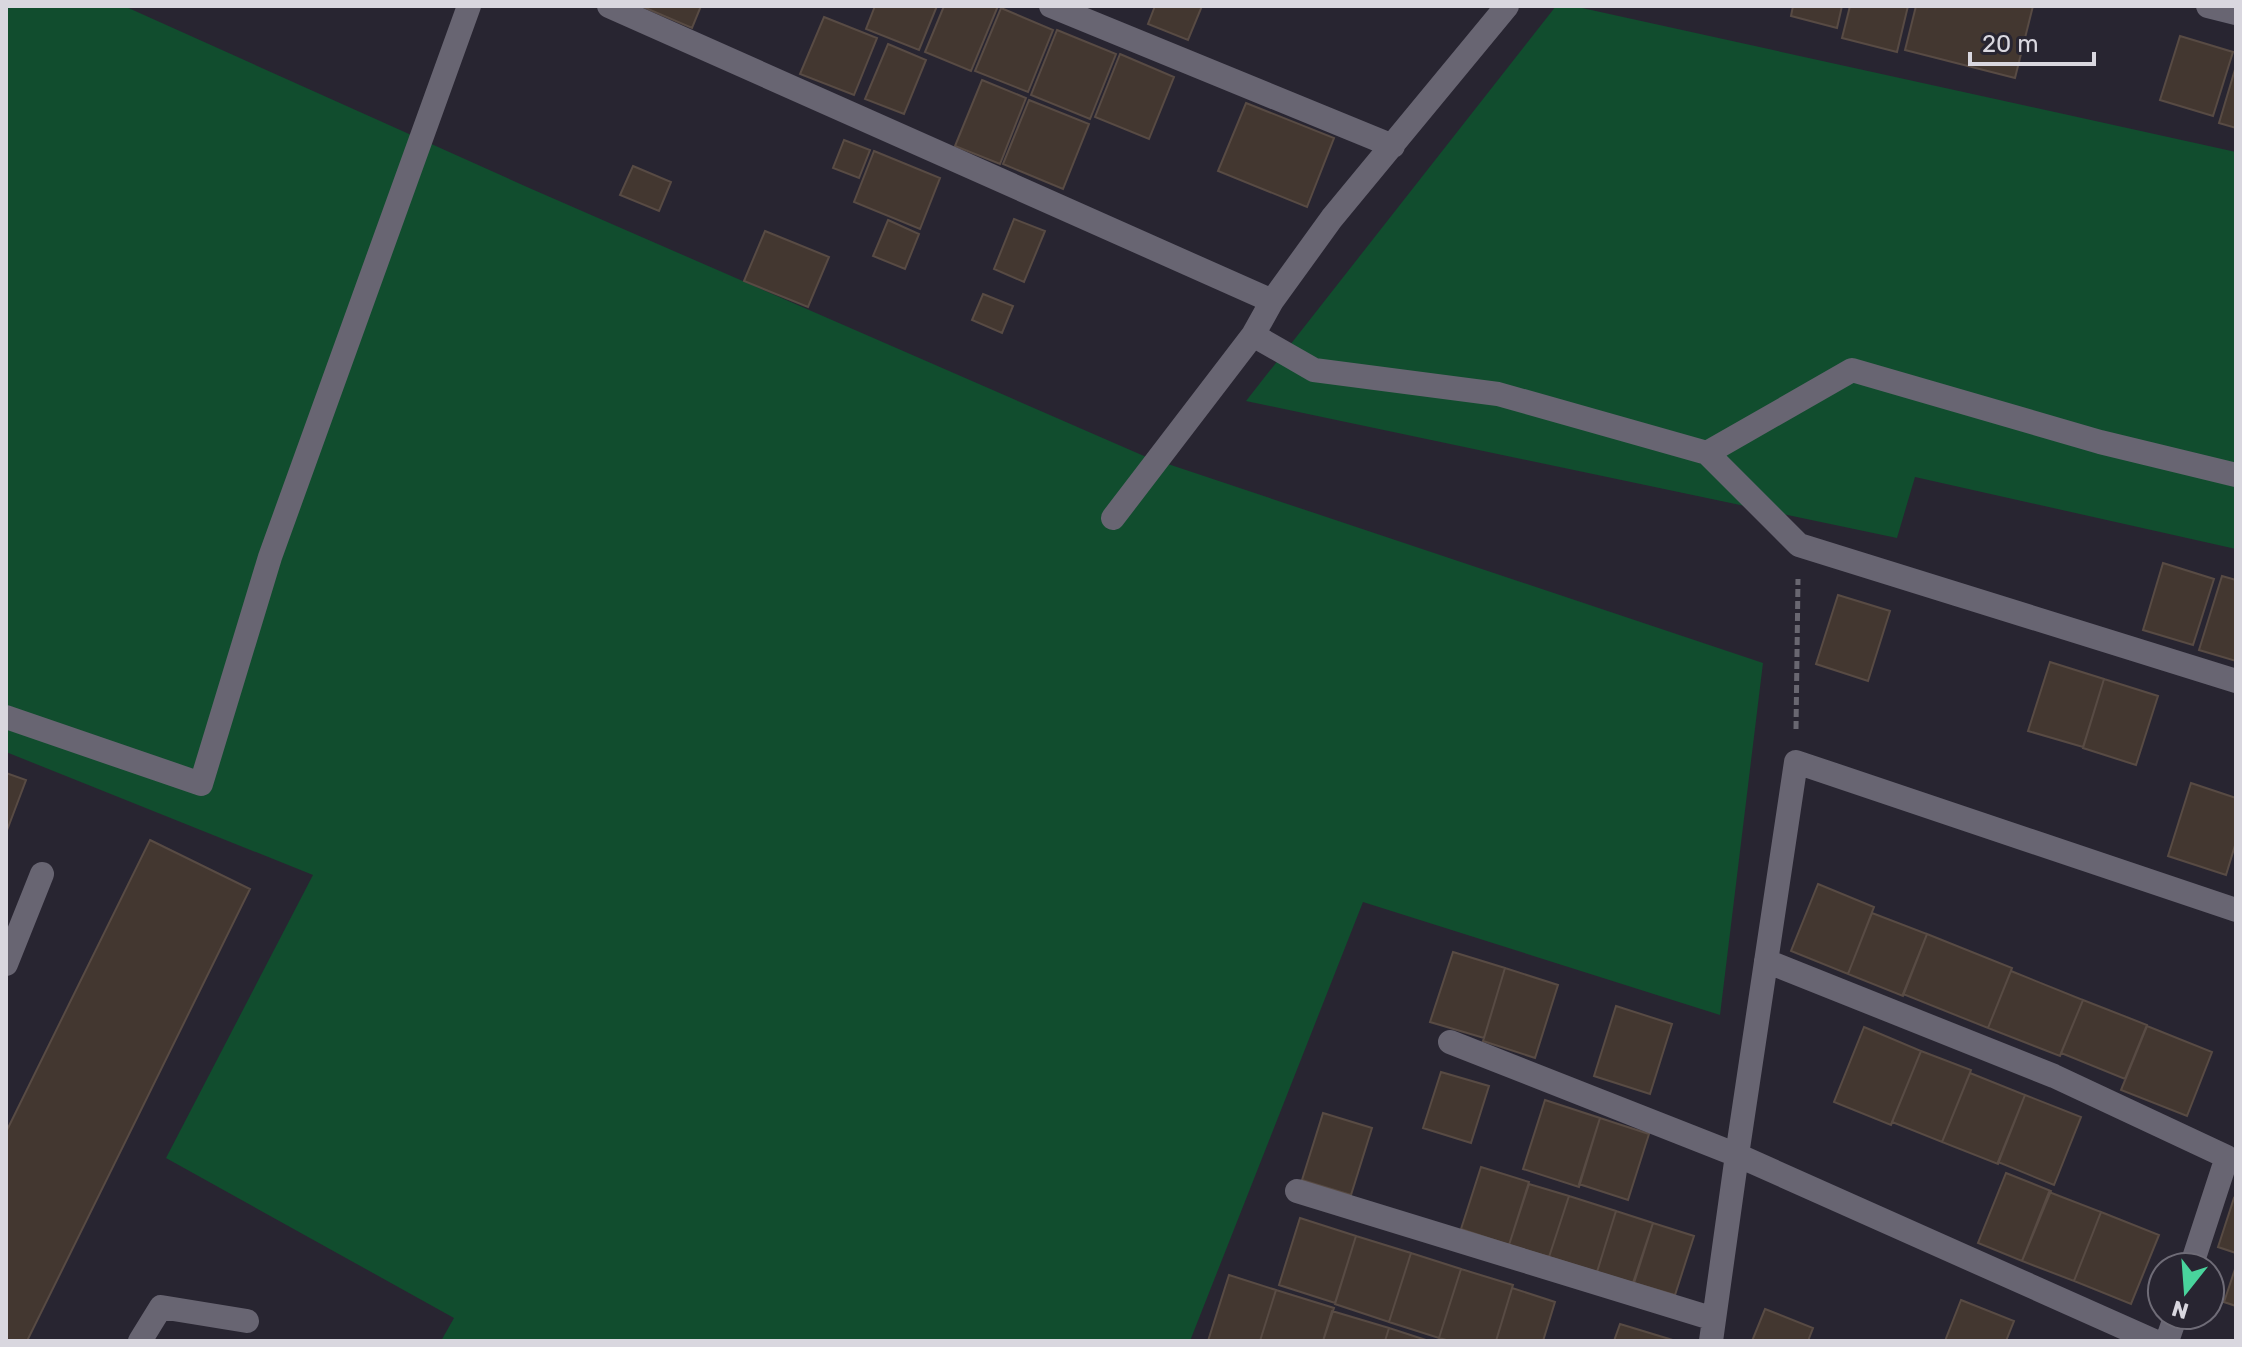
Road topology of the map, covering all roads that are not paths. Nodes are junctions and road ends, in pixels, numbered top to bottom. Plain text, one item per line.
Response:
1 (469, 6) edge
2 (609, 6) edge
3 (1051, 6) edge
4 (1507, 6) edge
5 (2208, 6) edge
6 (2236, 13) edge
7 (1393, 146) junction
8 (1272, 301) junction
9 (1253, 335) junction
10 (1707, 453) junction
11 (2236, 475) edge
12 (1113, 518) dead end
13 (2236, 681) edge
14 (6, 717) edge
15 (42, 874) dead end
16 (2236, 910) edge
17 (1766, 961) junction
18 (6, 964) edge
19 (1450, 1042) dead end
20 (1737, 1155) junction
21 (1297, 1191) dead end
22 (2196, 1251) edge
23 (247, 1321) dead end
24 (1712, 1330) edge
25 (140, 1341) edge
26 (2154, 1341) edge

1 - 14 street
2 - 8 street
3 - 7 street
4 - 7 street
5 - 6 street
7 - 8 street
8 - 9 street
9 - 10 street
9 - 12 street
10 - 11 street
10 - 13 street
15 - 18 street
16 - 17 street
17 - 20 street
17 - 22 street
19 - 20 street
20 - 24 street
20 - 26 street
21 - 24 street
23 - 25 street

